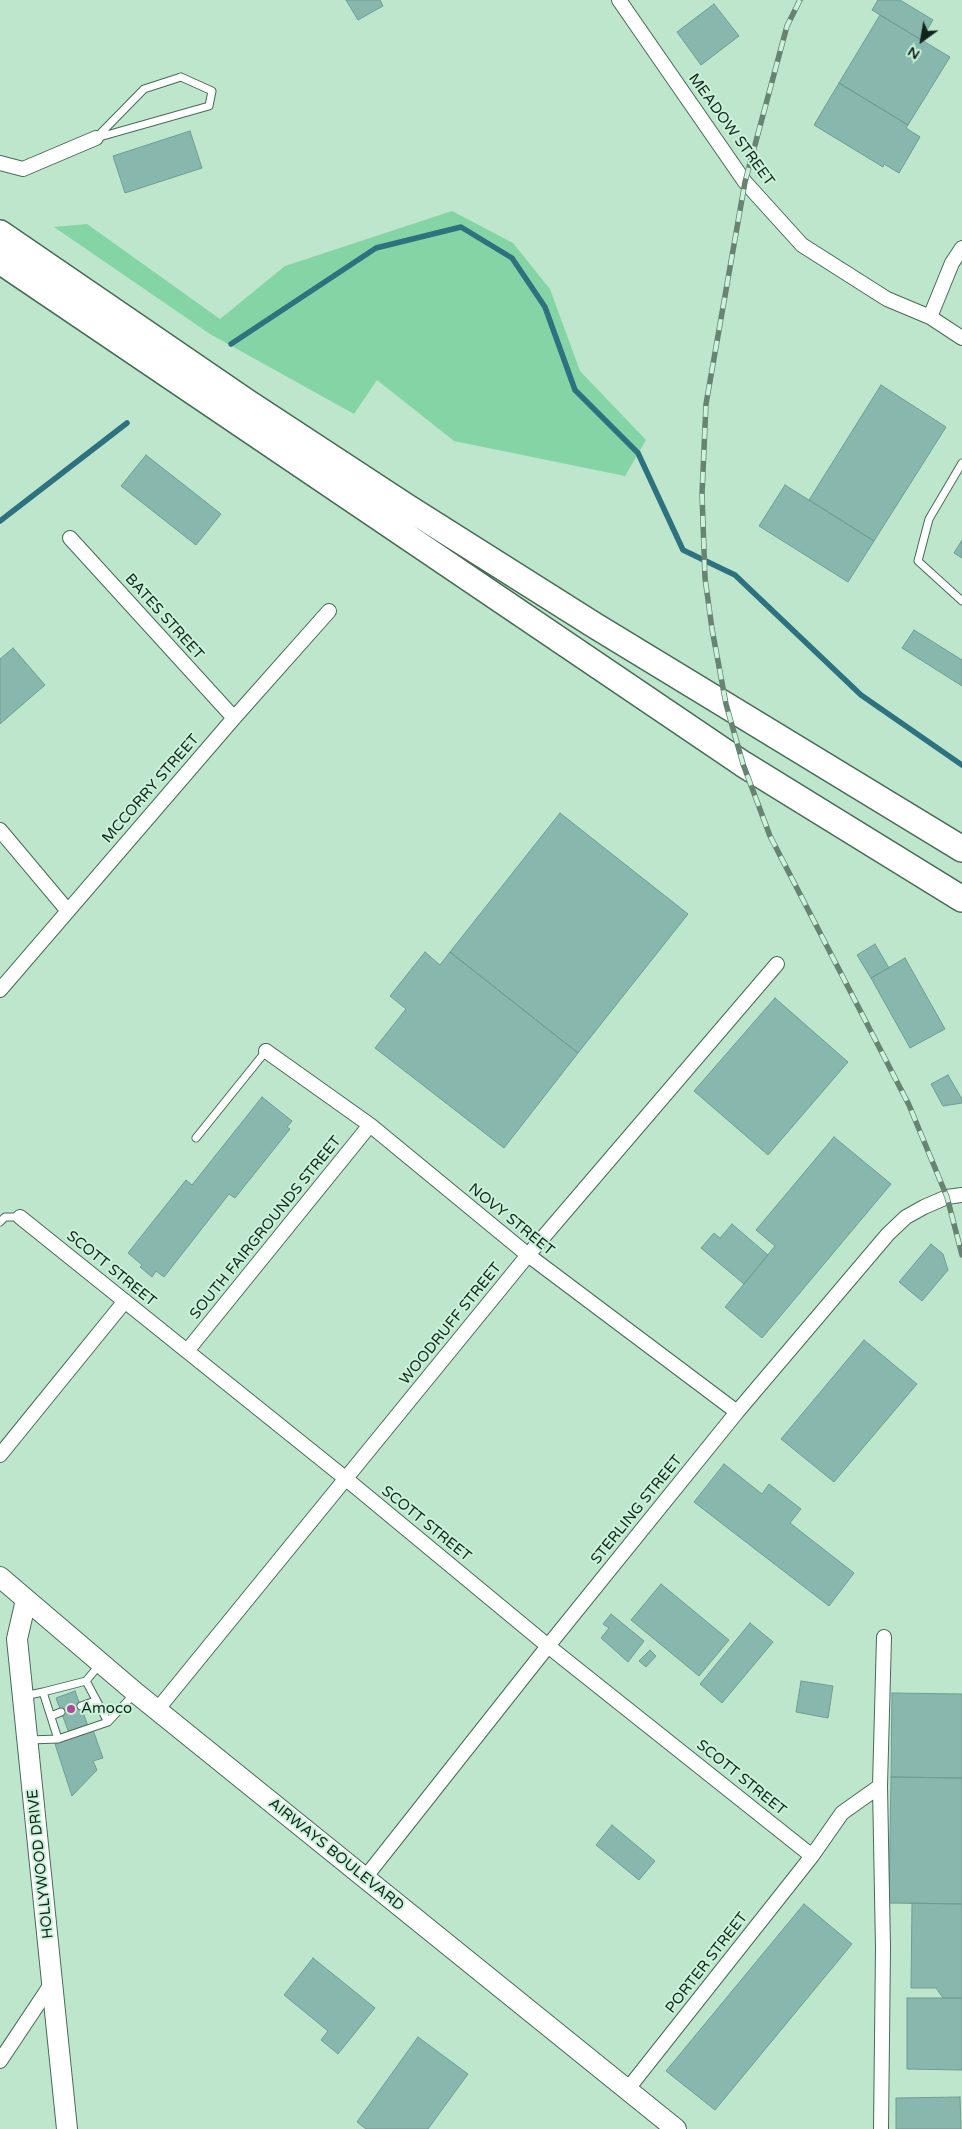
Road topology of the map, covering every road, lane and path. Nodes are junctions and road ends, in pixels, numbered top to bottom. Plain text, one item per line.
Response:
1 (619, 0) edge
2 (96, 138) junction
3 (0, 163) edge
4 (0, 233) edge
5 (962, 248) edge
6 (0, 260) edge
7 (930, 317) junction
8 (962, 338) edge
9 (962, 463) edge
10 (70, 538) dead end
11 (962, 601) edge
12 (329, 611) dead end
13 (234, 718) junction
14 (0, 830) edge
15 (962, 849) edge
16 (962, 899) edge
17 (68, 911) junction
18 (777, 964) dead end
19 (0, 990) edge
20 (266, 1052) joint
21 (370, 1126) junction
22 (196, 1138) dead end
23 (962, 1195) edge
24 (20, 1217) joint
25 (0, 1222) edge
26 (528, 1255) junction
27 (125, 1301) junction
28 (187, 1351) junction
29 (738, 1412) junction
30 (0, 1455) edge
31 (345, 1478) junction
32 (0, 1577) edge
33 (26, 1600) junction
34 (884, 1637) dead end
35 (548, 1646) junction
36 (101, 1664) junction
37 (86, 1681) junction
38 (43, 1692) junction
39 (136, 1693) junction
40 (24, 1696) junction
41 (95, 1701) junction
42 (81, 1706) dead end
43 (157, 1710) junction
44 (61, 1712) dead end
45 (51, 1716) junction
46 (108, 1722) junction
47 (29, 1740) junction
48 (58, 1740) junction
49 (880, 1786) junction
50 (812, 1856) junction
51 (364, 1879) junction
52 (52, 1983) junction
53 (0, 2061) edge
54 (627, 2090) junction
55 (67, 2129) edge
56 (676, 2129) edge
57 (880, 2129) edge

1 - 7 street, MEADOW STREET
2 - 2 lane
2 - 3 street
4 - 15 highway
5 - 7 street
6 - 16 highway
7 - 8 street, MEADOW STREET
9 - 11 lane
10 - 13 street, BATES STREET
12 - 13 street, MCCORRY STREET
13 - 17 street, MCCORRY STREET
14 - 17 street
17 - 19 street, MCCORRY STREET
18 - 26 street, WOODRUFF STREET
20 - 21 street, NOVY STREET
20 - 22 lane
21 - 26 street, NOVY STREET
21 - 28 street, SOUTH FAIRGROUNDS STREET
23 - 29 street, STERLING STREET
24 - 25 lane
24 - 27 street, SCOTT STREET
26 - 29 street, NOVY STREET
26 - 31 street, WOODRUFF STREET
27 - 28 street, SCOTT STREET
27 - 30 street
28 - 31 street, SCOTT STREET
29 - 35 street, STERLING STREET
31 - 35 street, SCOTT STREET
31 - 43 street, WOODRUFF STREET
32 - 33 main road, AIRWAYS BOULEVARD
33 - 36 main road, AIRWAYS BOULEVARD
33 - 40 main road, HOLLYWOOD DRIVE
34 - 49 street
35 - 50 street, SCOTT STREET
35 - 51 street, STERLING STREET
36 - 37 lane
36 - 39 main road, AIRWAYS BOULEVARD
37 - 38 lane
37 - 41 lane
38 - 40 lane
38 - 45 lane
39 - 43 main road, AIRWAYS BOULEVARD
39 - 46 lane
40 - 47 main road, HOLLYWOOD DRIVE
41 - 42 lane
41 - 46 lane
43 - 51 main road, AIRWAYS BOULEVARD
44 - 45 lane
45 - 48 lane
46 - 48 lane
47 - 48 lane
47 - 52 main road, HOLLYWOOD DRIVE
49 - 50 street, PORTER STREET
49 - 57 street
50 - 54 street, PORTER STREET
51 - 54 main road, AIRWAYS BOULEVARD
52 - 53 street
52 - 55 main road, HOLLYWOOD DRIVE
54 - 56 main road, AIRWAYS BOULEVARD

